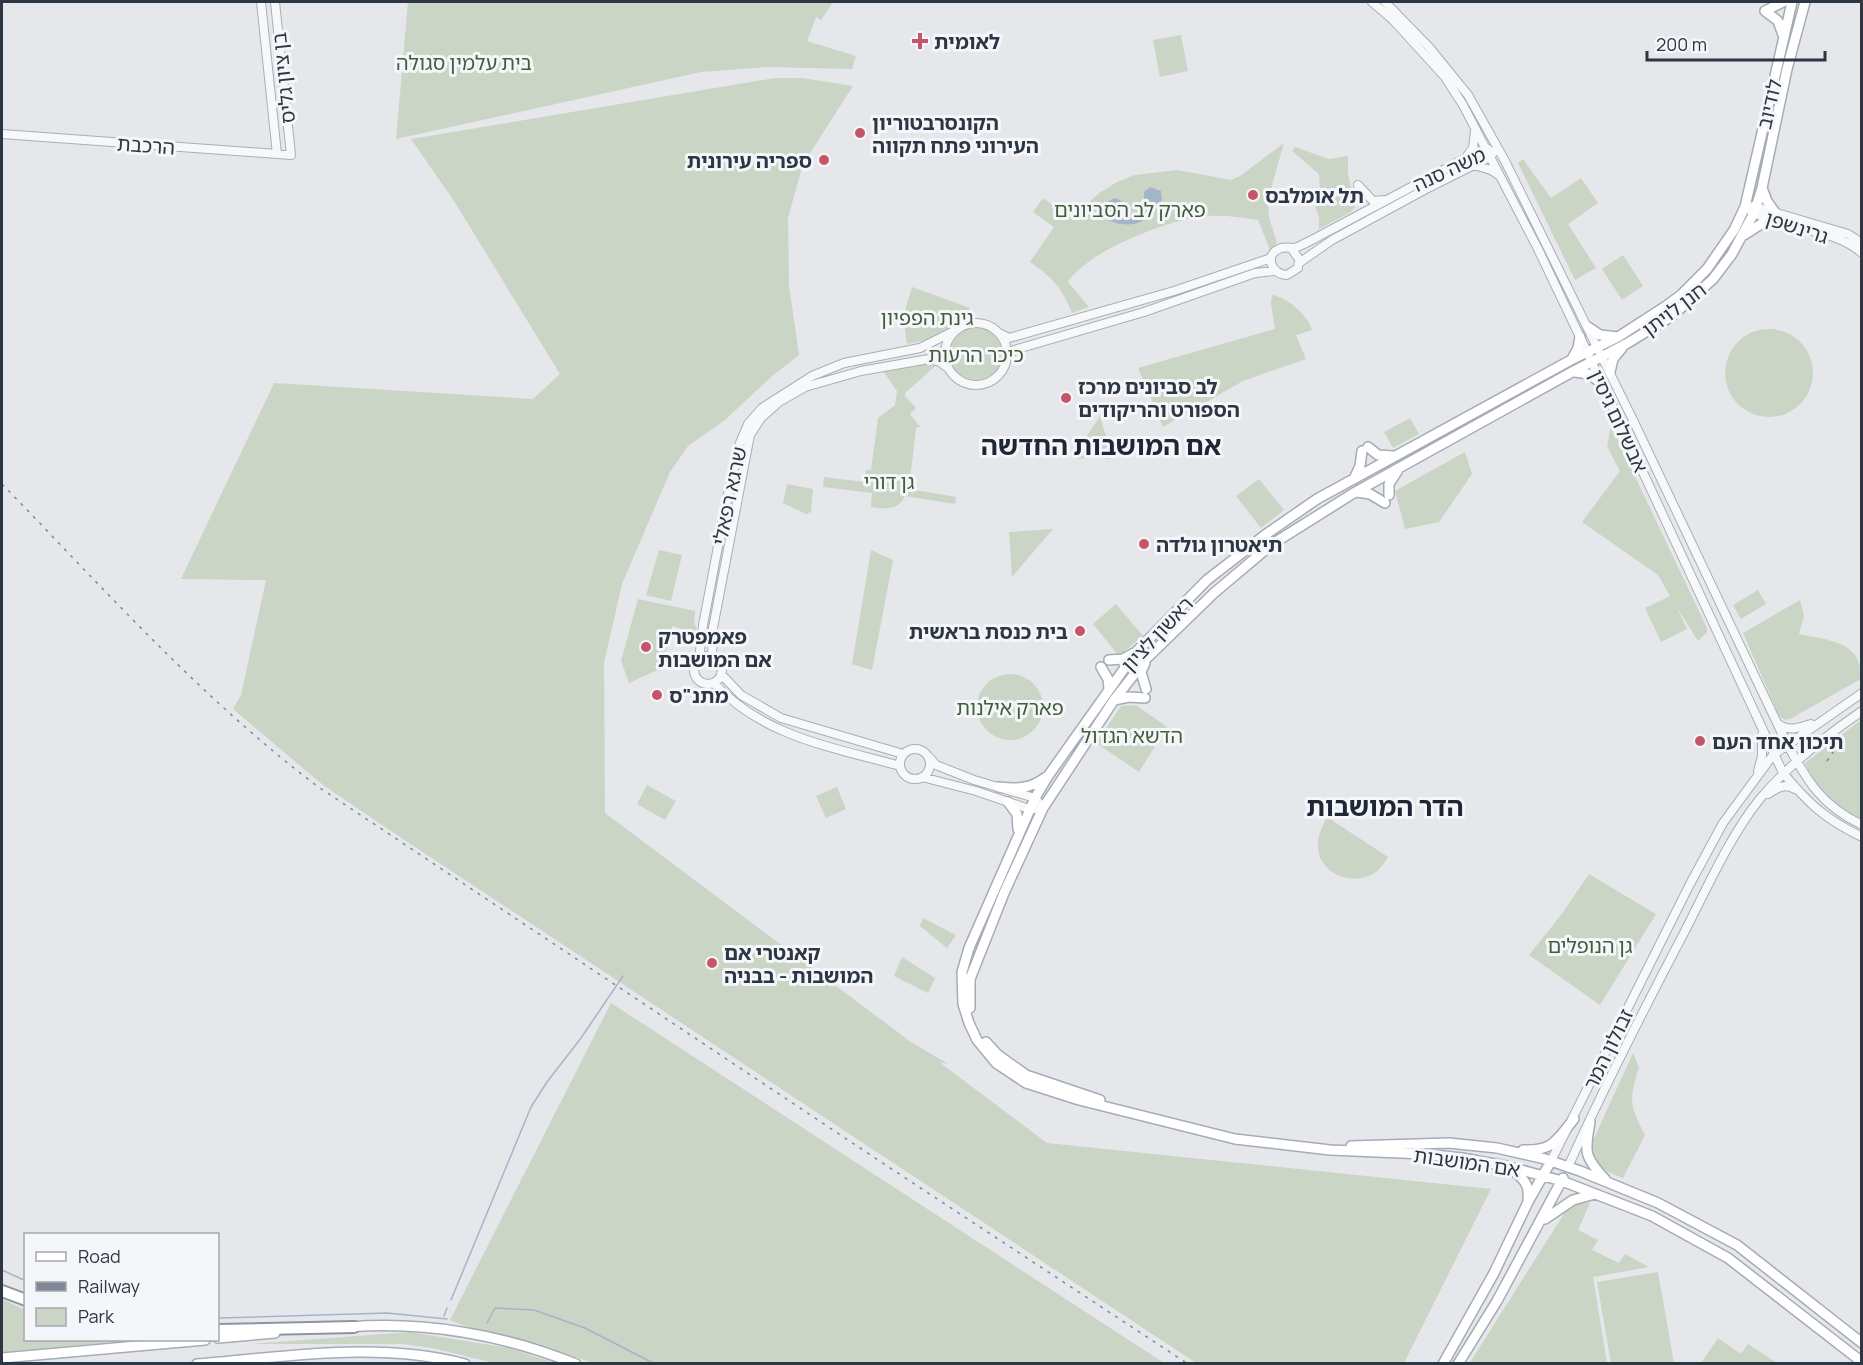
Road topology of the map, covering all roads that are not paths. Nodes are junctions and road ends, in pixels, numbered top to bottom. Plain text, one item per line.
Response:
1 (261, 2) edge
2 (275, 2) edge
3 (1372, 2) edge
4 (1385, 2) edge
5 (1783, 2) edge
6 (1792, 2) edge
7 (1805, 2) edge
8 (1784, 38) junction
9 (1476, 130) junction
10 (2, 134) edge
11 (1497, 148) junction
12 (1485, 149) junction
13 (277, 154) junction
14 (291, 155) joint
15 (1490, 157) junction
16 (1462, 160) junction
17 (1474, 165) junction
18 (1500, 176) junction
19 (1358, 185) dead end
20 (1762, 188) junction
21 (1389, 199) junction
22 (1746, 207) junction
23 (1755, 209) junction
24 (1771, 215) junction
25 (1740, 239) junction
26 (1862, 243) edge
27 (1291, 248) junction
28 (1862, 253) edge
29 (1271, 258) junction
30 (1299, 263) junction
31 (1274, 271) junction
32 (1588, 327) junction
33 (956, 330) junction
34 (999, 333) junction
35 (1580, 337) junction
36 (1618, 337) junction
37 (1626, 344) junction
38 (1600, 351) junction
39 (1587, 352) junction
40 (1007, 357) junction
41 (1571, 360) junction
42 (1591, 362) junction
43 (948, 368) junction
44 (1572, 372) junction
45 (1610, 372) junction
46 (1601, 383) junction
47 (1395, 456) junction
48 (1400, 467) junction
49 (1354, 479) junction
50 (1352, 494) junction
51 (1136, 652) junction
52 (712, 657) junction
53 (1147, 658) junction
54 (699, 660) junction
55 (722, 674) junction
56 (714, 683) junction
57 (1109, 689) junction
58 (1862, 693) edge
59 (1114, 700) junction
60 (1862, 711) edge
61 (1775, 721) junction
62 (1760, 722) junction
63 (1816, 723) junction
64 (1787, 744) junction
65 (903, 754) junction
66 (1773, 755) junction
67 (929, 757) junction
68 (1796, 761) junction
69 (900, 766) junction
70 (1783, 773) junction
71 (1048, 776) junction
72 (922, 777) junction
73 (1755, 777) junction
74 (999, 787) junction
75 (1798, 792) junction
76 (1035, 798) junction
77 (1008, 802) junction
78 (1757, 802) junction
79 (1043, 808) junction
80 (1029, 809) junction
81 (1862, 825) edge
82 (1862, 837) edge
83 (1017, 838) junction
84 (1026, 1079) junction
85 (1574, 1119) junction
86 (1590, 1122) junction
87 (1497, 1148) junction
88 (1551, 1161) junction
89 (1506, 1166) junction
90 (1568, 1167) junction
91 (1543, 1175) junction
92 (1562, 1181) junction
93 (1609, 1182) junction
94 (1595, 1194) junction
95 (1528, 1202) junction
96 (1541, 1222) junction
97 (2, 1291) edge
98 (24, 1299) edge
99 (354, 1327) junction
100 (219, 1330) edge
101 (219, 1338) edge
102 (194, 1341) edge
103 (1862, 1343) edge
104 (3, 1358) edge
105 (1862, 1362) edge
106 (197, 1364) edge
107 (465, 1364) edge
108 (576, 1364) edge
109 (1443, 1364) edge
110 (1458, 1364) edge

1 - 13 street, בן ציון גליס
2 - 14 street, בן ציון גליס
3 - 9 street, אבשלום גיסין
4 - 11 street, אבשלום גיסין
5 - 8 main road
6 - 8 main road, לודיוב
7 - 20 main road, לודיוב
8 - 22 main road, לודיוב
9 - 12 street, אבשלום גיסין
9 - 16 street
10 - 13 street, הרכבת
11 - 12 street, משה סנה
11 - 15 street, משה סנה
11 - 32 street, אבשלום גיסין
12 - 15 street, אבשלום גיסין
12 - 16 street, משה סנה
13 - 14 street, הרכבת
15 - 17 street, משה סנה
15 - 18 street, אבשלום גיסין
16 - 21 street, משה סנה
17 - 18 street
17 - 30 street, משה סנה
18 - 35 street, אבשלום גיסין
19 - 21 street
20 - 23 main road, לודיוב
20 - 24 main road
21 - 27 street, משה סנה
22 - 23 street, גרינשפן
22 - 36 main road, חנן לויתן
23 - 24 street, גרינשפן
23 - 25 main road, חנן לויתן
24 - 25 main road
24 - 26 street, גרינשפן
24 - 28 street, גרינשפן
25 - 37 main road, חנן לויתן
27 - 29 street
27 - 30 street
29 - 31 street
29 - 34 street
30 - 31 street
31 - 40 street
32 - 36 main road
32 - 38 street, אבשלום גיסין
33 - 34 street
33 - 43 street
33 - 54 street, שרגא רפאלי
34 - 40 street
35 - 39 street, אבשלום גיסין
35 - 41 main road
36 - 38 main road, חנן לויתן
37 - 38 main road, חנן לויתן
37 - 45 main road
38 - 39 main road, ראשון לציון
38 - 42 main road, חנן לויתן
38 - 45 street, אבשלום גיסין
39 - 41 main road, ראשון לציון
39 - 42 street, אבשלום גיסין
40 - 43 street
41 - 47 main road, ראשון לציון
42 - 44 main road, ראשון לציון
42 - 46 street, אבשלום גיסין
43 - 52 street, שרגא רפאלי
44 - 46 main road
44 - 48 main road, ראשון לציון
45 - 61 street, אבשלום גיסין
46 - 62 street, אבשלום גיסין
47 - 49 main road, ראשון לציון
47 - 49 main road
48 - 50 main road, ראשון לציון
48 - 50 main road
49 - 51 main road, ראשון לציון
50 - 53 main road, ראשון לציון
51 - 57 main road, ראשון לציון
51 - 57 main road
52 - 54 street
52 - 55 street
53 - 59 main road, ראשון לציון
53 - 59 main road
54 - 56 street
55 - 56 street
55 - 65 street
56 - 69 street
57 - 71 main road, ראשון לציון
58 - 63 street, זבולון המר
59 - 79 main road, ראשון לציון
60 - 68 street, זבולון המר
61 - 63 street
61 - 64 street, אבשלום גיסין
62 - 66 street, אבשלום גיסין
62 - 73 street
63 - 64 street, זבולון המר
64 - 66 street, זבולון המר
64 - 68 street, אבשלום גיסין
65 - 67 street
65 - 69 street
66 - 70 street, אבשלום גיסין
66 - 73 street, זבולון המר
67 - 72 street
67 - 74 street
68 - 70 street, זבולון המר
68 - 81 street, אבשלום גיסין
69 - 72 street
70 - 75 street, אבשלום גיסין
70 - 78 street, זבולון המר
71 - 74 main road
71 - 76 main road, ראשון לציון
72 - 77 street
73 - 85 street, זבולון המר
74 - 76 street
75 - 78 street
75 - 82 street, אבשלום גיסין
76 - 79 street
76 - 80 main road, ראשון לציון
77 - 80 street
77 - 83 main road
78 - 86 street, זבולון המר
79 - 80 street
79 - 84 main road, ראשון לציון
80 - 83 main road, ראשון לציון
83 - 84 main road, ראשון לציון
84 - 87 main road, אם המושבות
84 - 89 main road, אם המושבות
85 - 87 main road
85 - 88 street, זבולון המר
86 - 90 street, זבולון המר
86 - 93 main road
87 - 88 main road, אם המושבות
88 - 90 main road, אם המושבות
88 - 91 main road, זבולון המר
89 - 91 main road, אם המושבות
89 - 95 main road
90 - 92 main road, זבולון המר
90 - 93 main road, אם המושבות
91 - 92 main road, אם המושבות
91 - 95 main road, זבולון המר
92 - 94 main road, אם המושבות
92 - 96 main road, זבולון המר
93 - 103 main road, אם המושבות
94 - 96 main road
94 - 105 main road, אם המושבות
95 - 109 main road, זבולון המר
96 - 110 main road, זבולון המר
97 - 98 highway
99 - 100 highway
99 - 101 main road
99 - 108 main road
102 - 104 main road
106 - 107 main road

